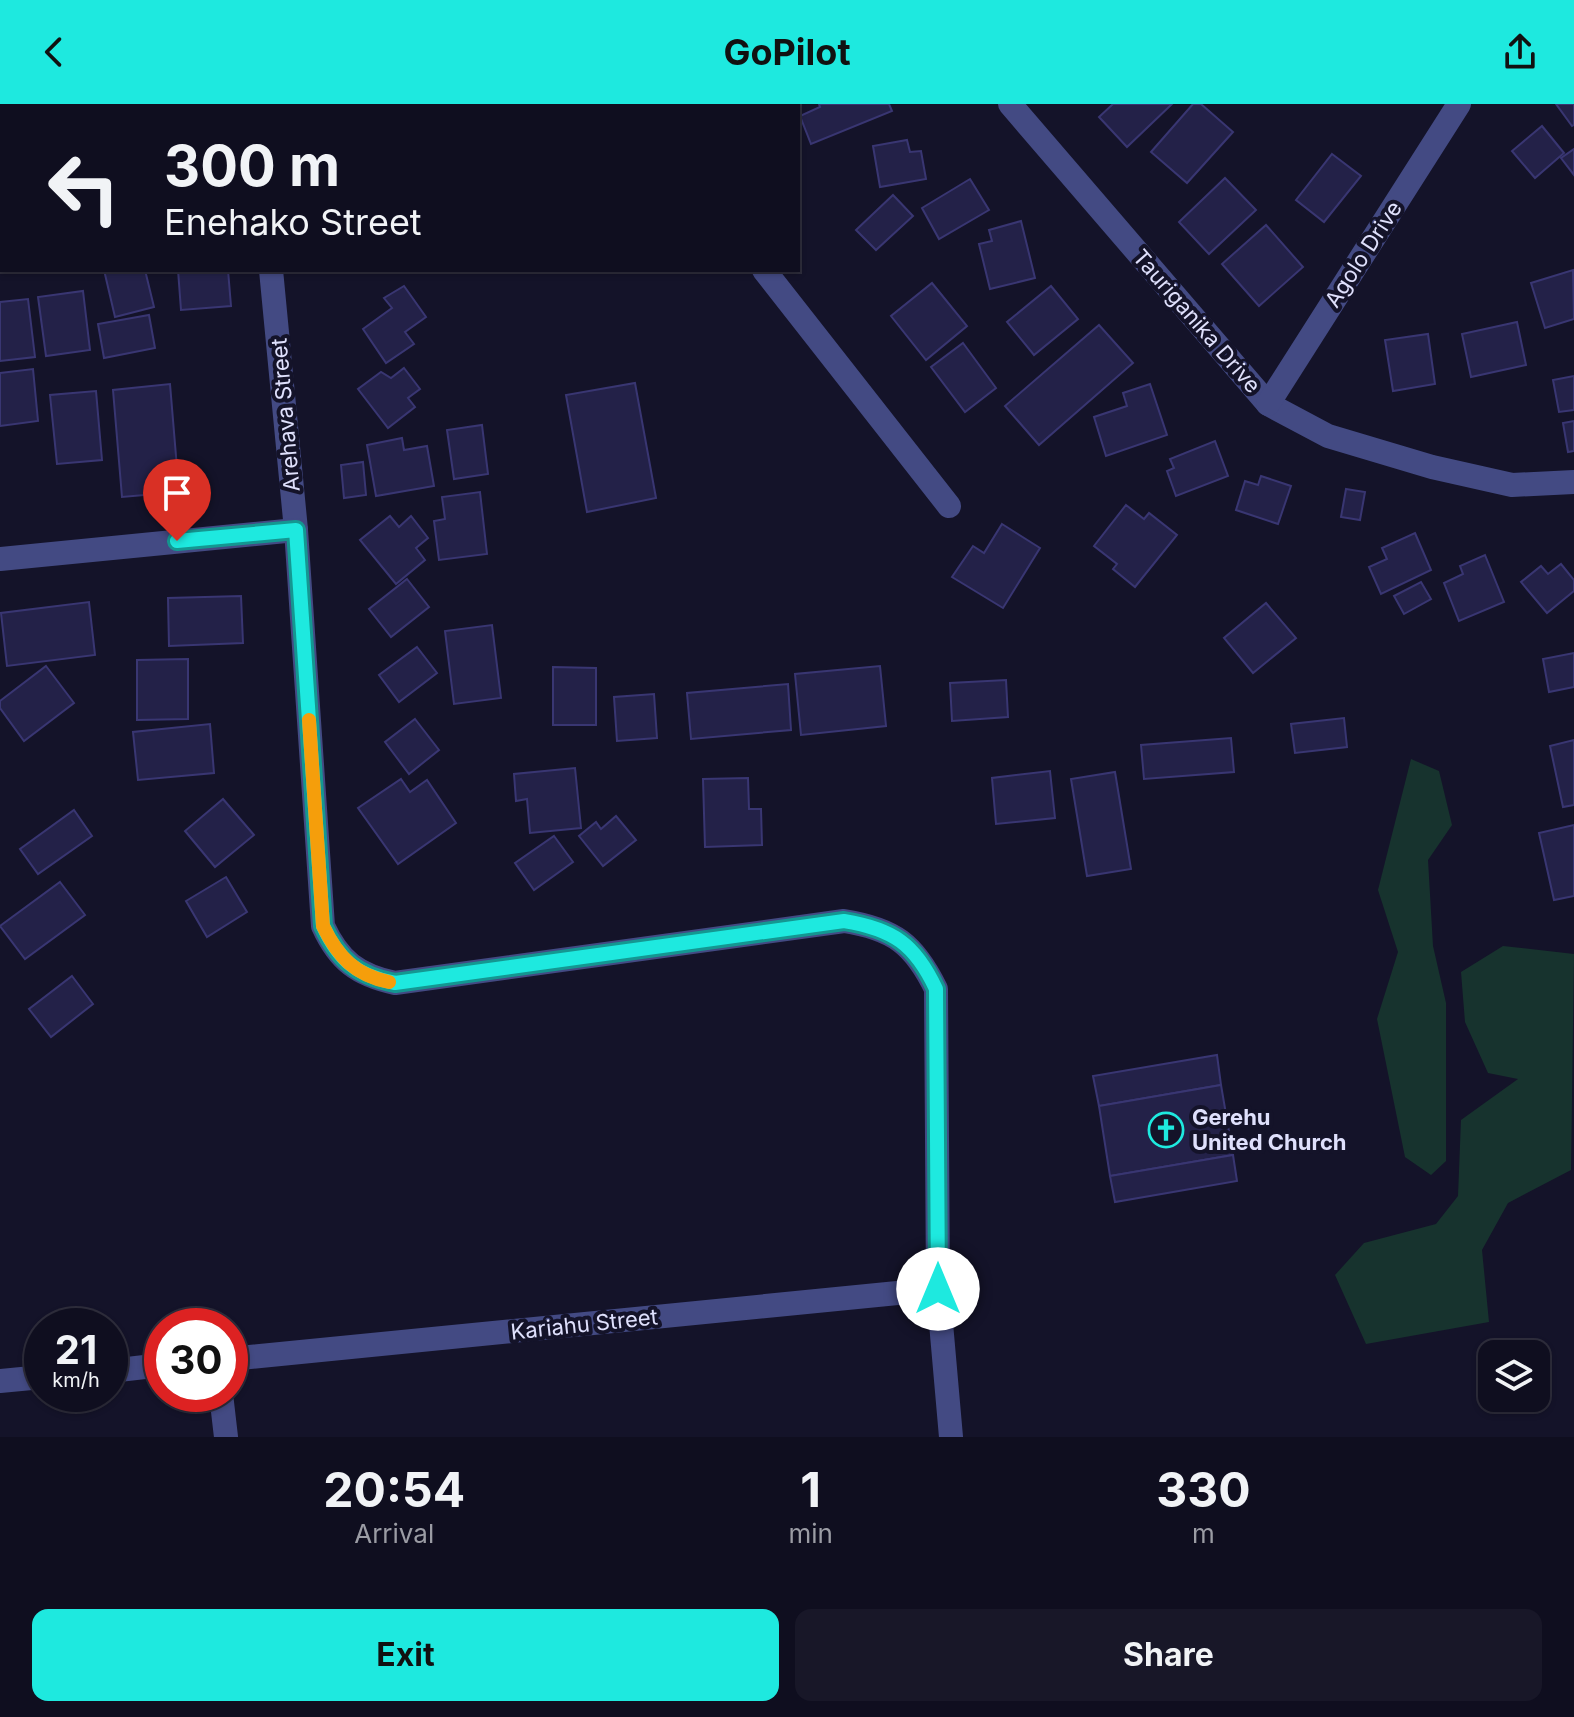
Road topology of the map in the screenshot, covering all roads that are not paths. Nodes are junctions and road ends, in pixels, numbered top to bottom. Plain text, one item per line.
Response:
1 (1010, 104) edge
2 (1459, 104) edge
3 (271, 272) edge
4 (766, 272) edge
5 (1268, 404) junction
6 (1574, 482) edge
7 (949, 506) dead end
8 (296, 530) junction
9 (0, 559) edge
10 (938, 1289) junction
11 (248, 1357) edge
12 (24, 1379) edge
13 (0, 1381) edge
14 (223, 1412) edge
15 (226, 1437) edge
16 (951, 1437) edge

1 - 5 street, Tauriganika Drive
2 - 5 street, Agolo Drive
3 - 8 street, Arehava Street
4 - 7 street
5 - 6 street, Tauriganika Drive
8 - 9 street
8 - 10 street, Arehava Street
10 - 11 street, Kariahu Street
10 - 16 street, Arehava Street
12 - 13 street
14 - 15 street

